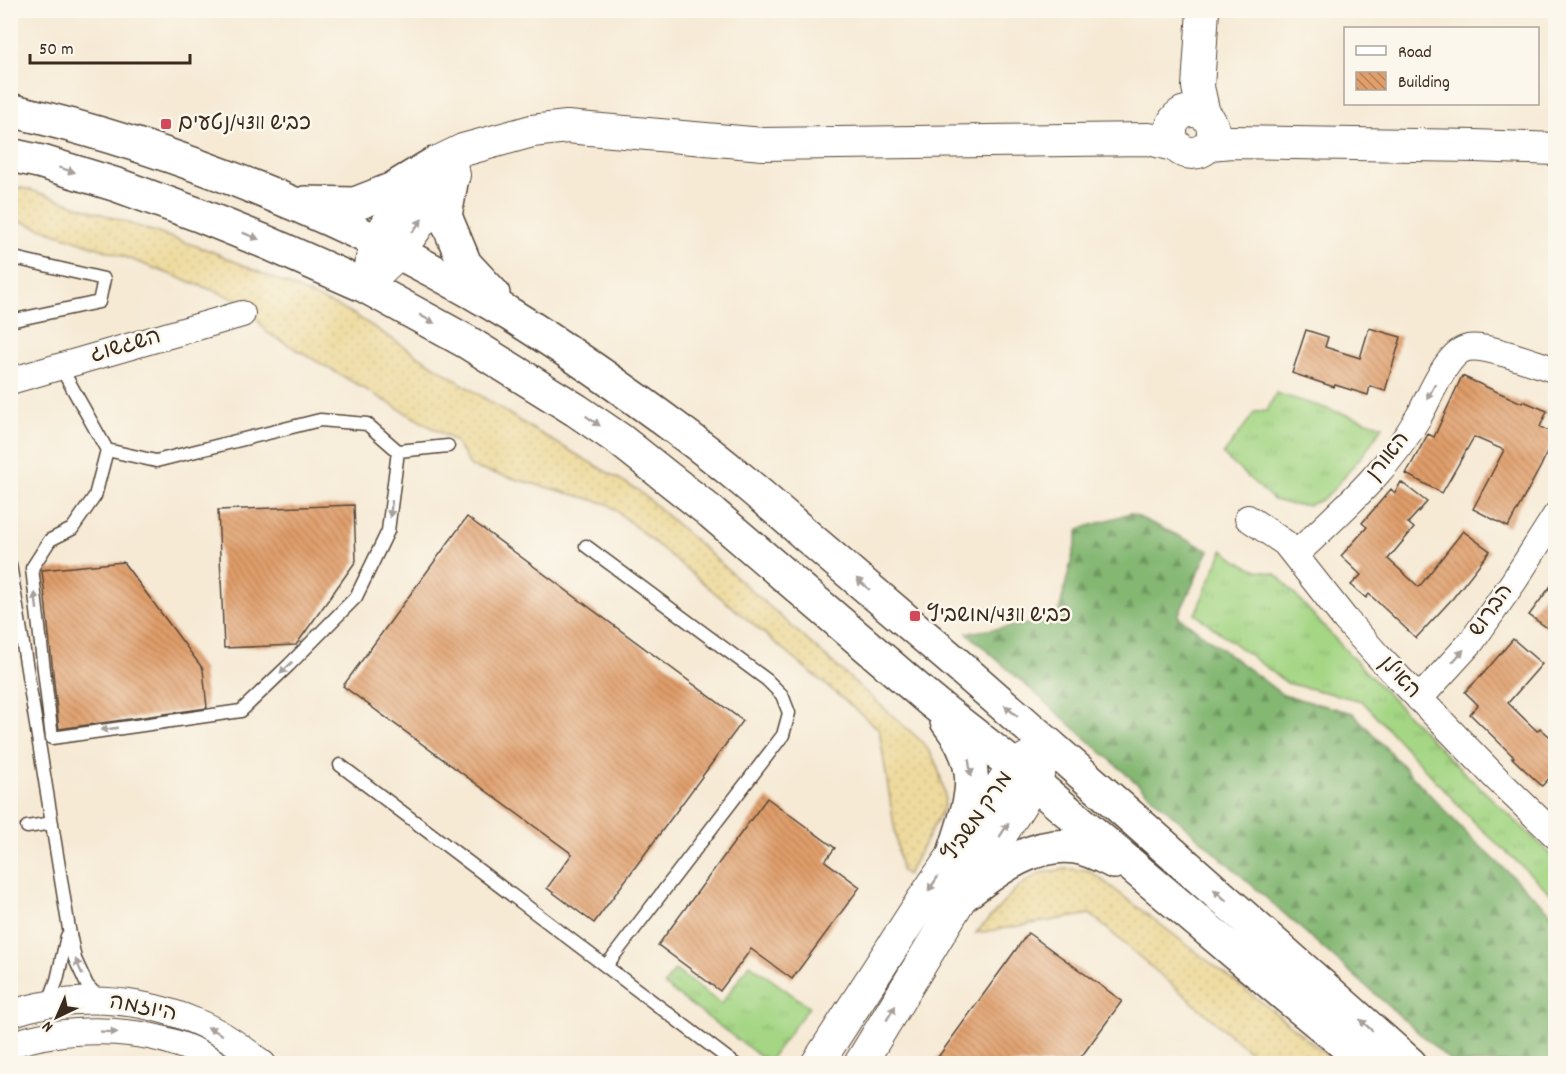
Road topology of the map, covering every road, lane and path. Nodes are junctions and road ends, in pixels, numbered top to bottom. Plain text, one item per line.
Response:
1 (1203, 10) edge
2 (10, 110) edge
3 (1193, 127) junction
4 (1556, 149) edge
5 (10, 155) edge
6 (443, 170) junction
7 (292, 203) junction
8 (387, 248) junction
9 (10, 257) edge
10 (365, 286) junction
11 (242, 314) dead end
12 (514, 317) junction
13 (10, 321) edge
14 (60, 366) junction
15 (1556, 370) edge
16 (10, 381) edge
17 (448, 446) dead end
18 (107, 450) junction
19 (398, 451) junction
20 (1556, 515) edge
21 (1248, 518) dead end
22 (586, 546) dead end
23 (1295, 555) junction
24 (10, 564) edge
25 (1419, 699) junction
26 (932, 700) junction
27 (1050, 745) junction
28 (340, 765) dead end
29 (1024, 775) junction
30 (52, 822) junction
31 (27, 827) dead end
32 (1556, 836) edge
33 (955, 851) junction
34 (1147, 878) junction
35 (962, 896) junction
36 (69, 929) junction
37 (606, 966) junction
38 (101, 1000) junction
39 (48, 1004) junction
40 (10, 1014) edge
41 (10, 1045) edge
42 (218, 1064) edge
43 (263, 1064) edge
44 (735, 1064) edge
45 (817, 1064) edge
46 (860, 1064) edge
47 (1369, 1064) edge
48 (1410, 1064) edge

1 - 3 street
2 - 7 main road
3 - 4 street
3 - 6 street
5 -> 10 main road
6 - 7 main road
6 - 8 street
6 - 12 main road
7 - 8 main road
8 - 10 street
8 - 12 main road
9 - 13 lane
10 -> 26 main road
11 - 14 street, השגשוג
27 -> 12 main road
14 - 16 street, השגשוג
14 - 18 lane
15 -> 23 street, האורן
17 - 19 lane
18 - 19 lane
19 -> 18 lane
25 -> 20 street, הברוש
21 - 23 street, האילן
22 - 37 lane
23 - 25 street, האילן
24 - 30 lane
25 - 32 street, האילן
26 - 29 main road
26 -> 33 main road
27 - 29 street, מרק משביץ
48 -> 27 main road
28 - 37 lane
29 - 33 street, מרק משביץ
29 - 34 main road
35 -> 29 street, מרק משביץ
30 - 31 lane
30 - 36 lane
33 -> 45 street, מרק משביץ
34 - 35 main road
34 - 47 main road
46 -> 35 street, מרק משביץ
38 -> 36 lane
36 - 39 lane
37 - 44 lane
38 - 39 street, היוזמה
43 -> 38 street, היוזמה
39 - 40 street, היוזמה
41 -> 42 street, היוזמה

